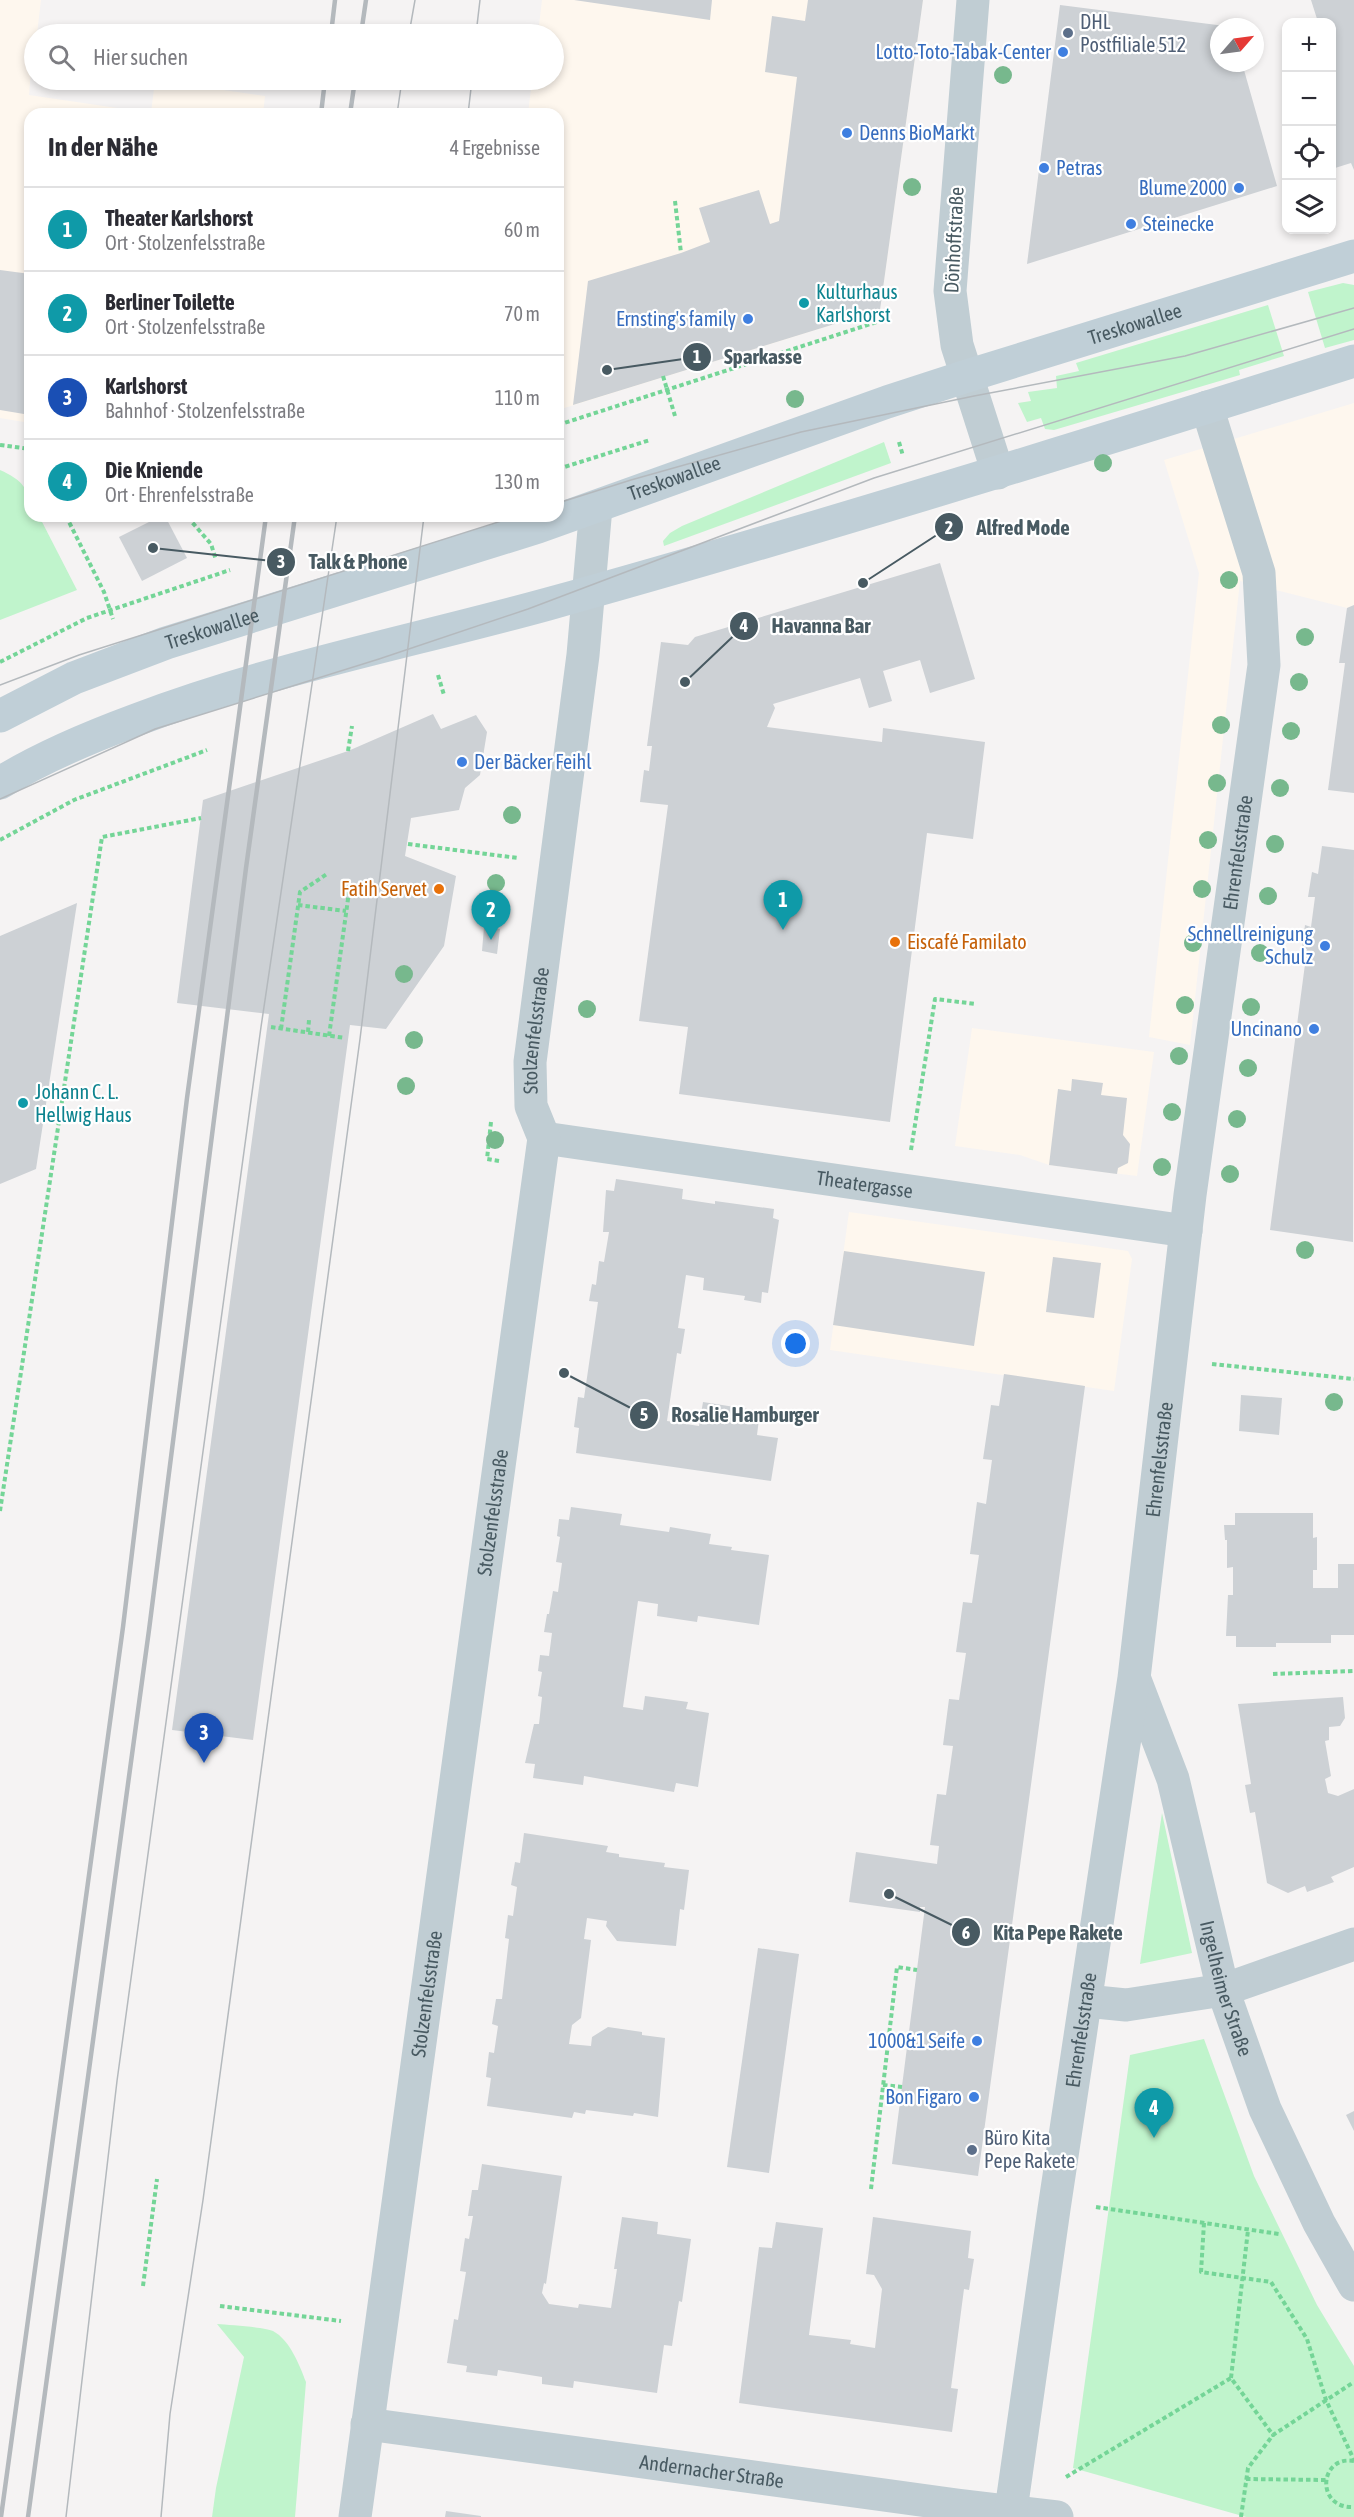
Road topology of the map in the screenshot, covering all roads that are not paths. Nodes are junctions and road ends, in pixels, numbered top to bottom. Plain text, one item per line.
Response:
1 (972, 0) edge
2 (1354, 256) edge
3 (1354, 361) edge
4 (967, 376) junction
5 (1207, 407) junction
6 (998, 473) junction
7 (597, 507) junction
8 (564, 518) edge
9 (553, 522) edge
10 (590, 592) junction
11 (0, 716) edge
12 (0, 783) edge
13 (544, 1138) junction
14 (1186, 1231) junction
15 (1134, 1678) junction
16 (1354, 1944) edge
17 (1223, 1990) junction
18 (1086, 2001) junction
19 (1354, 2285) edge
20 (368, 2424) junction
21 (1011, 2514) edge
22 (355, 2517) edge
23 (1057, 2517) edge

1 - 4 street, Dönhoffstraße
2 - 4 main road, Treskowallee
3 - 5 main road
4 - 6 street, Dönhoffstraße
4 - 7 main road, Treskowallee
5 - 6 main road
5 - 14 street, Ehrenfelsstraße
6 - 10 main road
7 - 8 main road, Treskowallee
7 - 10 street, Stolzenfelsstraße
9 - 11 main road, Treskowallee
10 - 12 main road
10 - 13 street, Stolzenfelsstraße
13 - 14 street, Theatergasse
13 - 20 street, Stolzenfelsstraße
14 - 15 street, Ehrenfelsstraße
15 - 17 street, Ingelheimer Straße
15 - 18 street, Ehrenfelsstraße
16 - 17 street
17 - 18 street
17 - 19 street, Ingelheimer Straße
18 - 21 street, Ehrenfelsstraße
20 - 21 street, Andernacher Straße
20 - 22 street, Stolzenfelsstraße
21 - 23 street, Andernacher Straße

